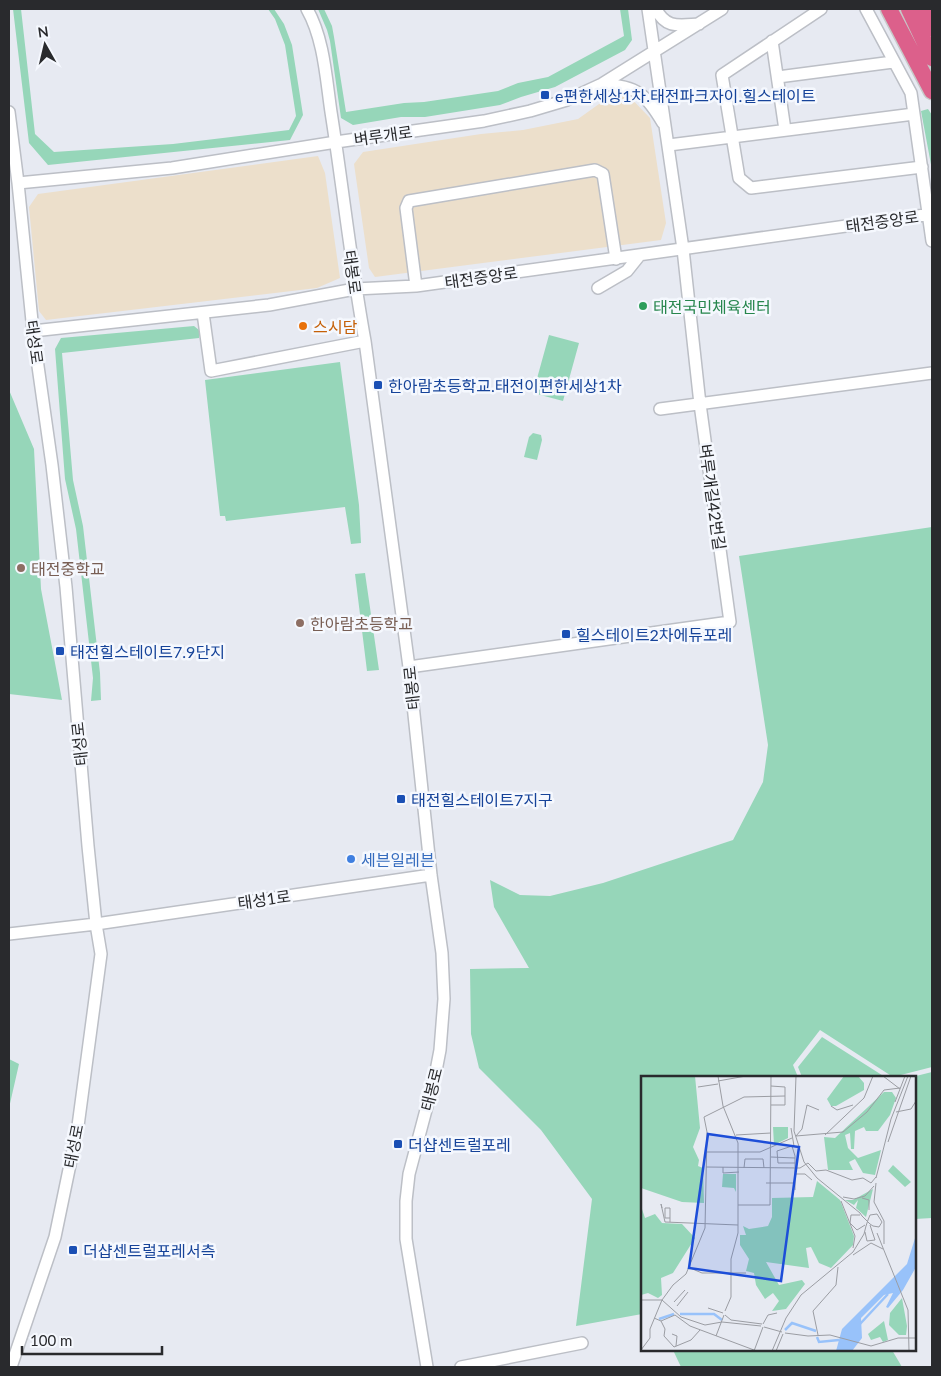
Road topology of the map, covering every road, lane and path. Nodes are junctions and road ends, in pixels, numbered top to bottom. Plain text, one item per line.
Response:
1 (307, 9) edge
2 (648, 9) edge
3 (656, 9) edge
4 (722, 9) edge
5 (821, 9) edge
6 (866, 9) edge
7 (889, 9) edge
8 (908, 9) edge
9 (922, 9) edge
10 (700, 24) junction
11 (932, 28) edge
12 (772, 41) junction
13 (655, 51) junction
14 (932, 58) edge
15 (893, 62) junction
16 (778, 77) junction
17 (602, 84) junction
18 (932, 92) edge
19 (9, 112) edge
20 (914, 114) junction
21 (667, 130) junction
22 (785, 130) junction
23 (734, 137) junction
24 (336, 142) junction
25 (669, 145) junction
26 (922, 167) junction
27 (18, 183) junction
28 (931, 215) edge
29 (932, 241) edge
30 (683, 249) junction
31 (639, 256) junction
32 (616, 259) junction
33 (416, 286) junction
34 (598, 288) dead end
35 (355, 289) junction
36 (203, 313) junction
37 (33, 331) junction
38 (364, 341) junction
39 (932, 373) edge
40 (700, 404) junction
41 (660, 409) dead end
42 (409, 667) junction
43 (431, 874) junction
44 (96, 924) junction
45 (9, 934) edge
46 (582, 1344) dead end
47 (10, 1367) edge
48 (427, 1367) edge
49 (460, 1367) edge

1 - 24 street, 태봉로
2 - 13 street, 벼루개길42번길
3 - 10 street
4 - 10 street, 벼루개로
5 - 12 street
6 - 15 street
7 - 18 highway
8 - 14 highway
9 - 11 highway
10 - 13 street, 벼루개로
12 - 16 street
12 - 23 street
13 - 17 street, 벼루개로
13 - 21 street, 벼루개길42번길
15 - 16 street
15 - 20 street
16 - 22 street
17 - 21 street
17 - 24 street, 벼루개로
19 - 27 street, 태성로
20 - 22 street
20 - 26 street
21 - 25 street, 벼루개길42번길
22 - 23 street
23 - 25 street
23 - 26 street
24 - 27 street, 벼루개로
24 - 35 street, 태봉로
25 - 30 street, 벼루개길42번길
26 - 28 street
27 - 37 street, 태성로
28 - 29 street
28 - 30 street, 태전중앙로
30 - 31 street, 태전중앙로
30 - 40 street, 벼루개길42번길
31 - 32 street, 태전중앙로
31 - 34 street
32 - 33 street, 태전중앙로
32 - 33 street
33 - 35 street, 태전중앙로
35 - 36 street, 태전중앙로
35 - 38 street, 태봉로
36 - 37 street, 태전중앙로
36 - 38 street
37 - 44 street, 태성로
38 - 42 street, 태봉로
39 - 40 street
40 - 41 street
40 - 42 street, 벼루개길42번길
42 - 43 street, 태봉로
43 - 44 street, 태성1로
43 - 48 street, 태봉로
44 - 45 street, 태성1로
44 - 47 street, 태성로
46 - 49 street

